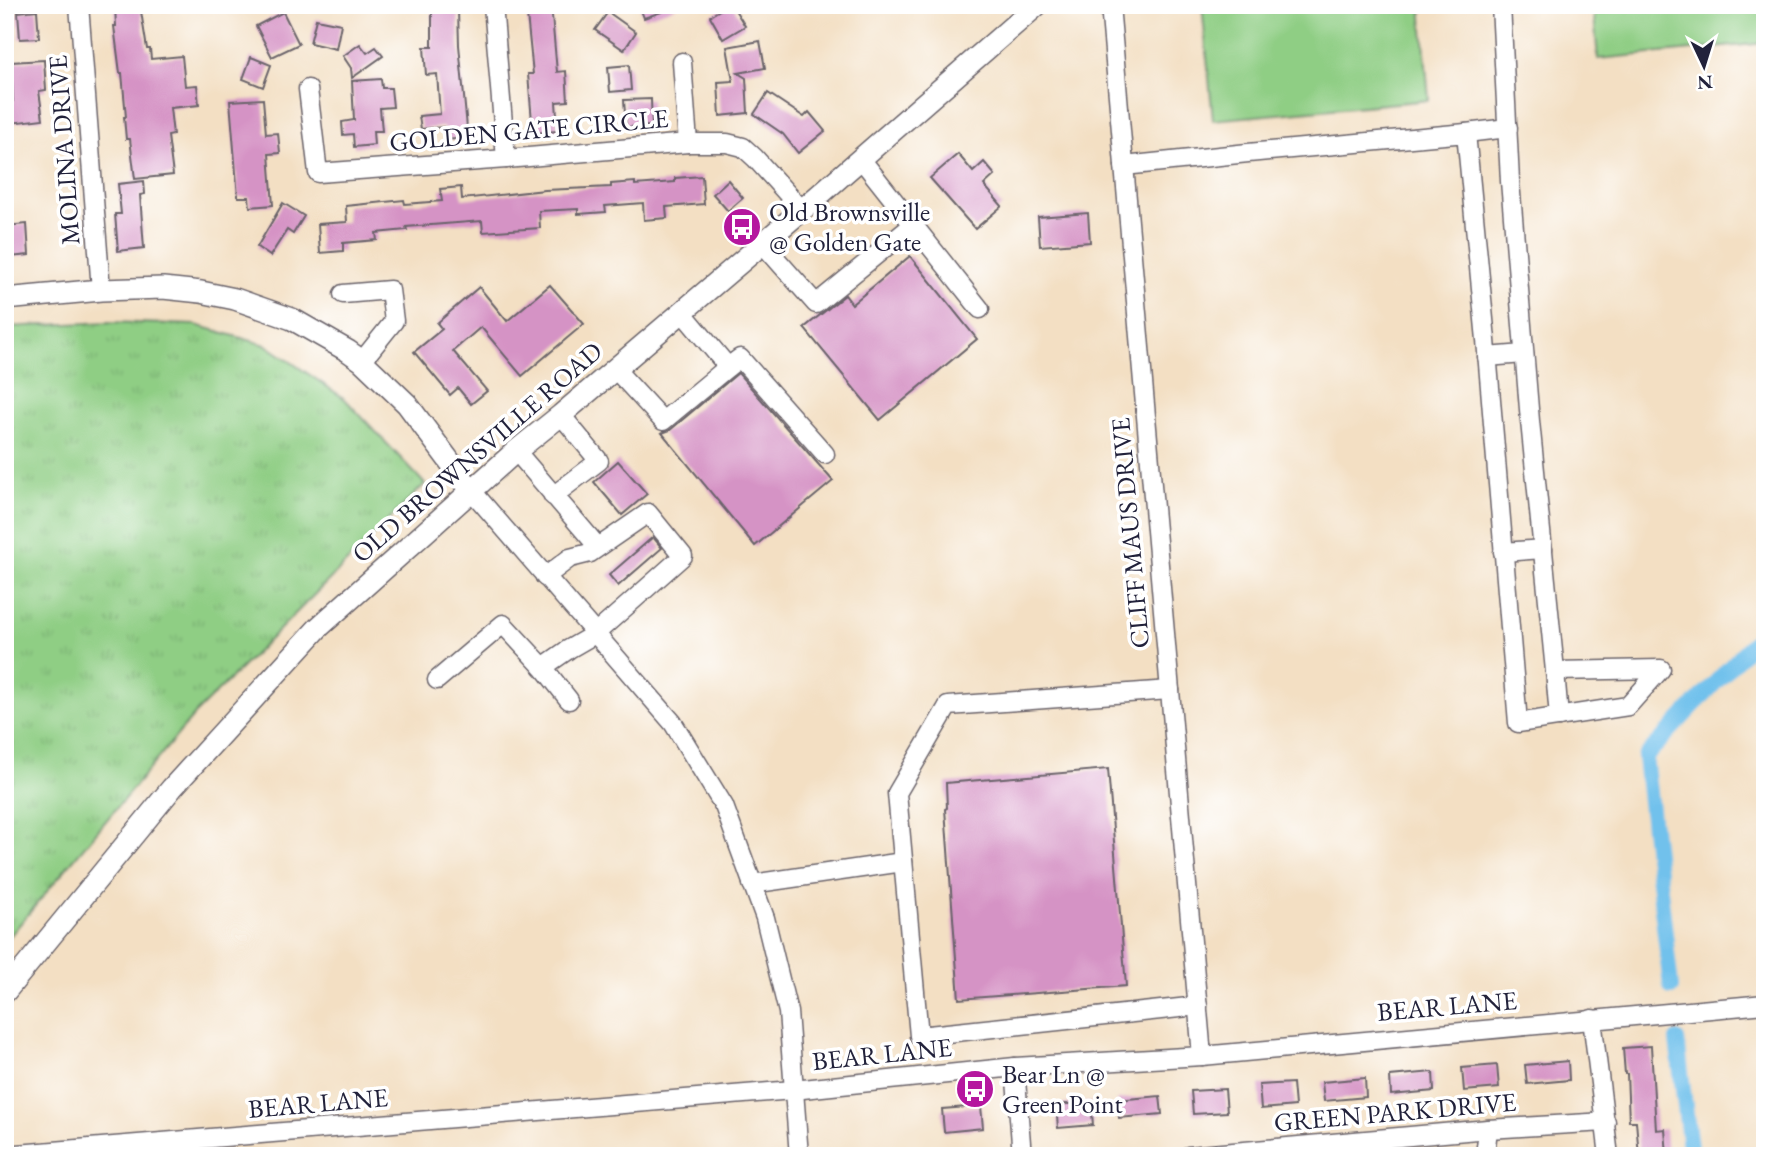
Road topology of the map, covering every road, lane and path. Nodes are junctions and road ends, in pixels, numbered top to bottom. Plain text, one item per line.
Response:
1 (79, 5) edge
2 (493, 5) edge
3 (1037, 5) edge
4 (1110, 5) edge
5 (1501, 5) edge
6 (682, 62) dead end
7 (308, 89) dead end
8 (1508, 128) junction
9 (1466, 133) junction
10 (688, 143) junction
11 (506, 159) junction
12 (861, 159) junction
13 (1124, 166) junction
14 (802, 210) junction
15 (913, 225) junction
16 (762, 244) junction
17 (101, 290) junction
18 (343, 294) dead end
19 (5, 299) edge
20 (980, 309) dead end
21 (682, 312) junction
22 (1524, 354) junction
23 (1487, 357) junction
24 (362, 361) junction
25 (728, 367) junction
26 (615, 369) junction
27 (561, 415) junction
28 (516, 451) junction
29 (825, 454) dead end
30 (471, 490) junction
31 (554, 496) junction
32 (598, 547) junction
33 (1543, 549) junction
34 (1503, 552) junction
35 (545, 577) junction
36 (595, 634) junction
37 (543, 667) junction
38 (1555, 671) junction
39 (437, 680) dead end
40 (1170, 690) junction
41 (569, 700) dead end
42 (1559, 717) junction
43 (903, 862) junction
44 (752, 884) junction
45 (5, 992) edge
46 (1765, 1004) edge
47 (1198, 1006) junction
48 (1592, 1019) junction
49 (1202, 1056) junction
50 (1014, 1067) junction
51 (793, 1090) junction
52 (1606, 1122) junction
53 (1488, 1129) junction
54 (1331, 1149) edge
55 (7, 1155) edge
56 (1213, 1155) edge
57 (799, 1156) edge
58 (1022, 1156) edge
59 (1188, 1156) edge
60 (1485, 1156) edge
61 (1609, 1156) edge

1 - 17 street, MOLINA DRIVE
2 - 11 street
3 - 12 main road, OLD BROWNSVILLE ROAD
4 - 13 street, CLIFF MAUS DRIVE
5 - 8 street
6 - 10 street
7 - 11 street, GOLDEN GATE CIRCLE
8 - 9 street
8 - 22 street
9 - 13 street
9 - 23 street
10 - 11 street, GOLDEN GATE CIRCLE
10 - 14 street, GOLDEN GATE CIRCLE
12 - 14 main road, OLD BROWNSVILLE ROAD
12 - 15 street
13 - 40 street, CLIFF MAUS DRIVE
14 - 16 main road, OLD BROWNSVILLE ROAD
15 - 16 street
15 - 20 street
16 - 21 main road, OLD BROWNSVILLE ROAD
17 - 19 main road
17 - 24 main road
18 - 24 street
21 - 25 street
21 - 26 main road, OLD BROWNSVILLE ROAD
22 - 23 street
22 - 33 street
23 - 34 street
24 - 30 main road
25 - 26 street
25 - 29 street
26 - 27 main road, OLD BROWNSVILLE ROAD
27 - 28 main road, OLD BROWNSVILLE ROAD
27 - 31 street
28 - 30 main road, OLD BROWNSVILLE ROAD
28 - 31 street
30 - 35 street
30 - 45 main road, OLD BROWNSVILLE ROAD
31 - 32 street
32 - 35 street
32 - 36 street
33 - 34 street
33 - 38 street
34 - 42 street
35 - 36 street
36 - 37 street
36 - 44 street
37 - 39 street
37 - 41 street
38 - 42 street
38 - 42 street
40 - 43 street
40 - 47 street, CLIFF MAUS DRIVE
43 - 44 street
43 - 47 street
44 - 51 street
46 - 48 street, BEAR LANE
47 - 49 street, CLIFF MAUS DRIVE
48 - 49 street, BEAR LANE
48 - 52 street
49 - 50 street, BEAR LANE
50 - 51 street, BEAR LANE
50 - 58 street
51 - 55 street, BEAR LANE
51 - 57 street
52 - 53 street, GREEN PARK DRIVE
52 - 61 street
53 - 54 street, GREEN PARK DRIVE
53 - 60 street
54 - 56 street, GREEN PARK DRIVE
56 - 59 street, GREEN PARK DRIVE

